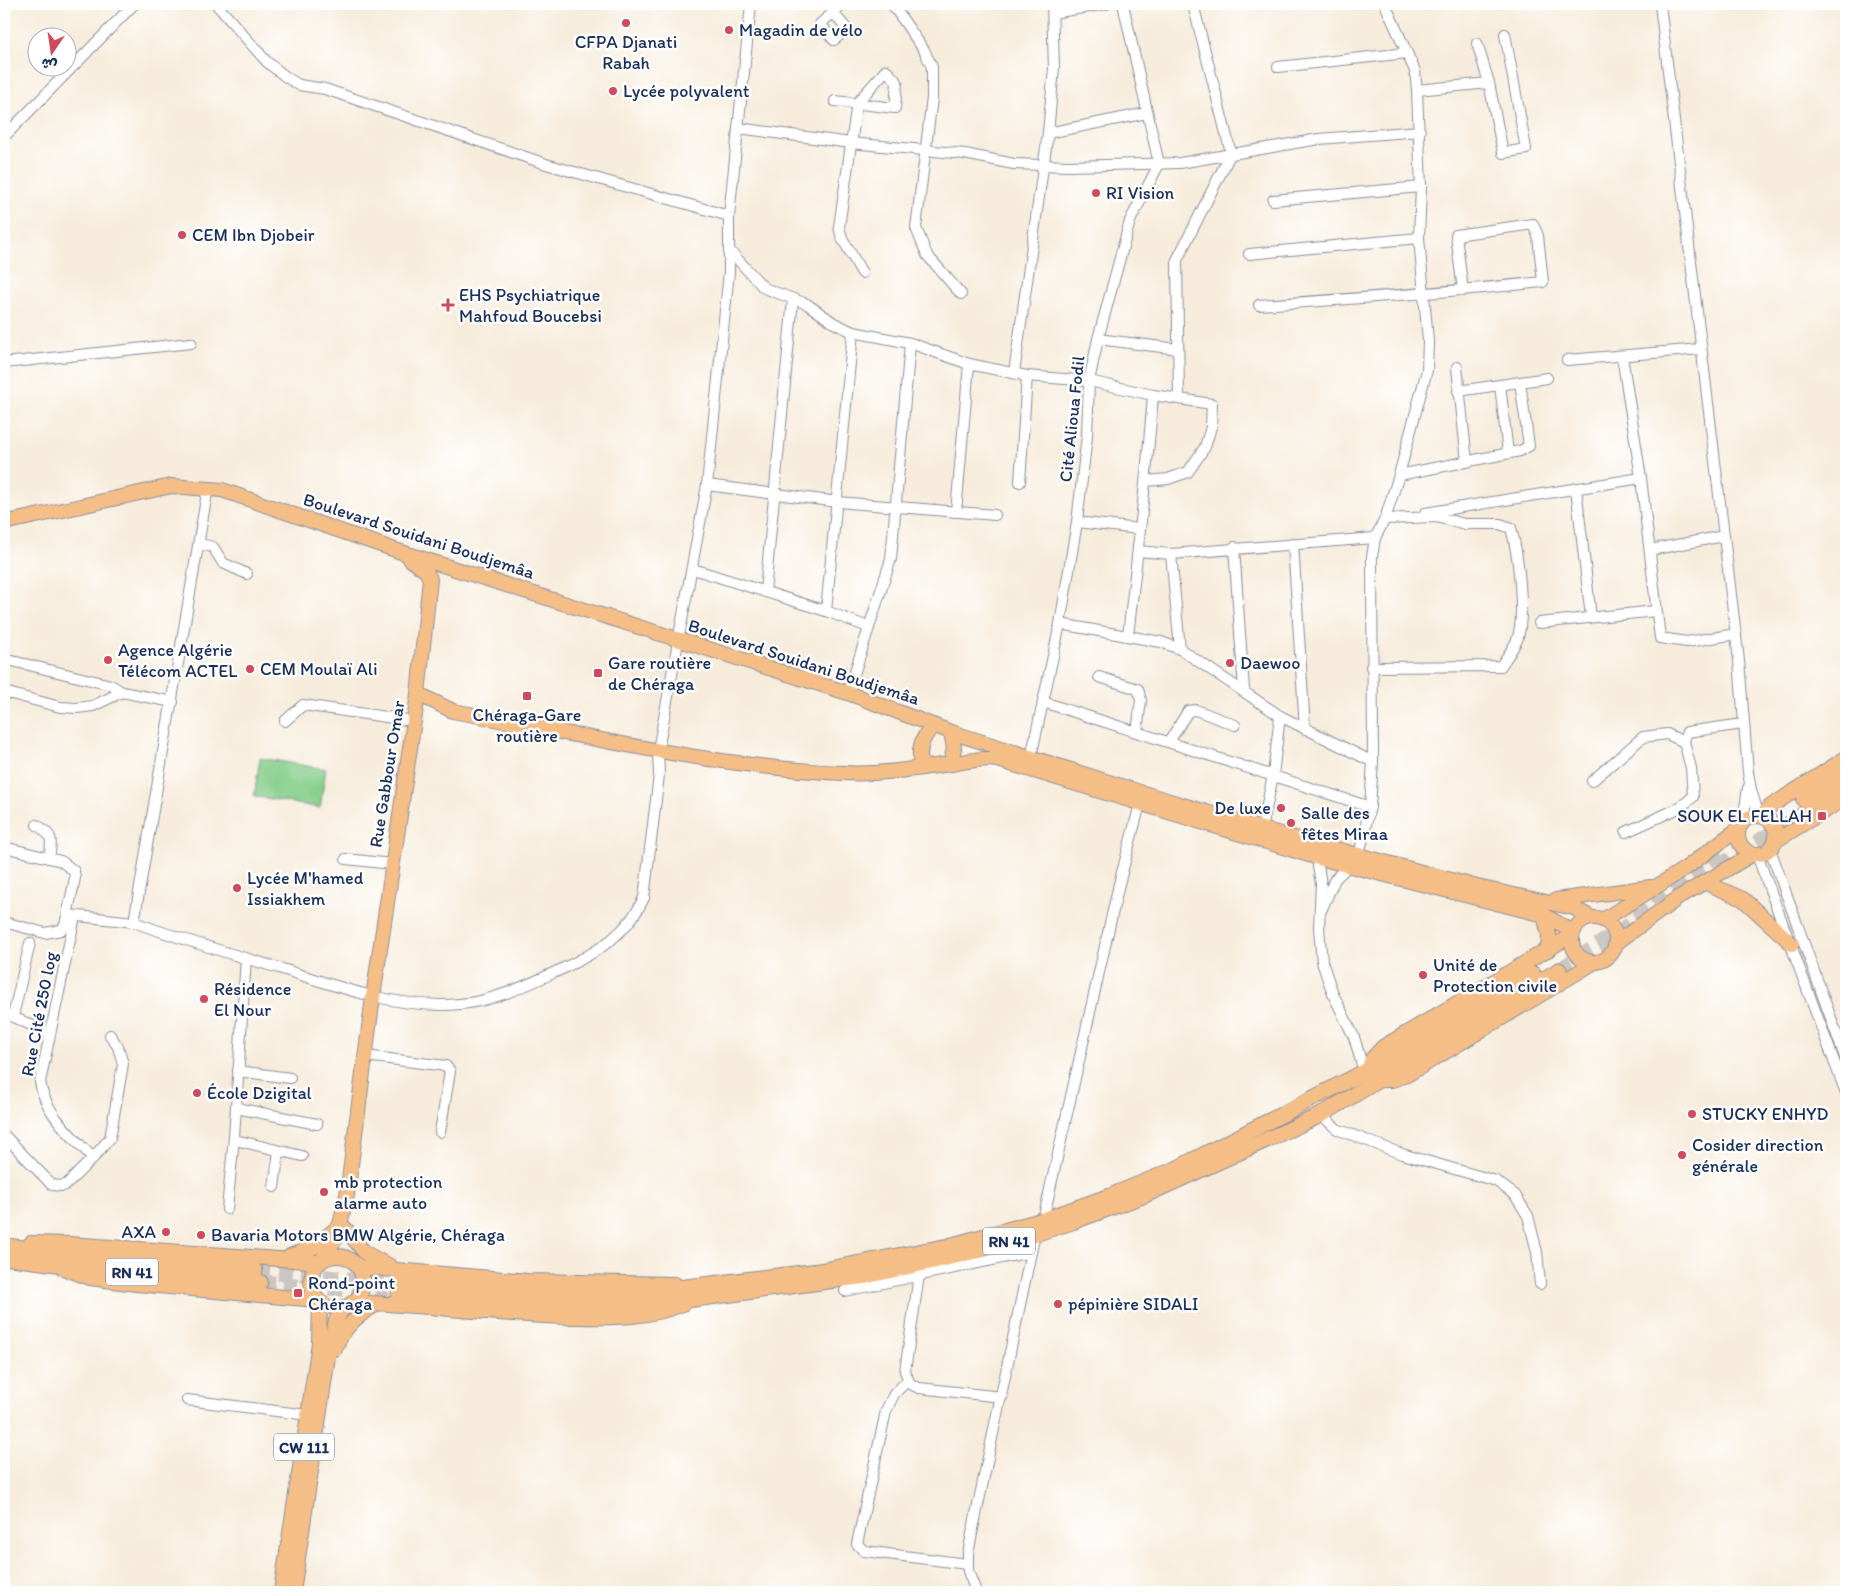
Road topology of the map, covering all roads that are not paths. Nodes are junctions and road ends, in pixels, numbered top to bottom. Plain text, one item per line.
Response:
1 (134, 4) edge
2 (216, 4) edge
3 (751, 4) edge
4 (843, 4) edge
5 (892, 4) edge
6 (1106, 4) edge
7 (1123, 4) edge
8 (1193, 4) edge
9 (1386, 4) edge
10 (1660, 4) edge
11 (1052, 9) edge
12 (833, 13) dead end
13 (1505, 34) dead end
14 (1478, 43) dead end
15 (1407, 53) junction
16 (1278, 67) dead end
17 (1489, 82) junction
18 (1417, 90) junction
19 (835, 101) dead end
20 (1147, 112) junction
21 (738, 128) junction
22 (6, 130) edge
23 (1420, 131) junction
24 (1048, 133) junction
25 (851, 143) junction
26 (925, 149) junction
27 (1231, 153) junction
28 (1159, 164) junction
29 (1045, 165) junction
30 (1421, 187) junction
31 (1273, 200) dead end
32 (729, 216) junction
33 (1419, 238) junction
34 (729, 250) junction
35 (1249, 254) dead end
36 (862, 272) dead end
37 (1463, 291) junction
38 (961, 294) dead end
39 (1422, 295) junction
40 (793, 299) junction
41 (1259, 305) dead end
42 (853, 332) junction
43 (1098, 339) junction
44 (190, 343) dead end
45 (910, 343) junction
46 (1178, 349) junction
47 (1701, 349) junction
48 (1622, 356) junction
49 (1567, 360) dead end
50 (4, 363) edge
51 (968, 364) junction
52 (1456, 367) dead end
53 (1014, 373) junction
54 (1027, 376) junction
55 (1547, 378) dead end
56 (1089, 381) junction
57 (1520, 382) junction
58 (1500, 385) junction
59 (1458, 391) junction
60 (1153, 395) junction
61 (1180, 399) junction
62 (1508, 453) junction
63 (1467, 462) junction
64 (1399, 475) junction
65 (1641, 478) junction
66 (1146, 481) junction
67 (1020, 482) dead end
68 (707, 485) junction
69 (208, 487) junction
70 (1576, 488) junction
71 (775, 495) junction
72 (838, 502) junction
73 (896, 507) junction
74 (956, 512) junction
75 (995, 515) dead end
76 (1385, 519) junction
77 (1077, 522) junction
78 (4, 523) edge
79 (1139, 529) junction
80 (1724, 536) junction
81 (1375, 538) junction
82 (199, 544) junction
83 (1292, 544) junction
84 (1234, 547) junction
85 (1650, 550) junction
86 (1138, 551) junction
87 (398, 552) junction
88 (1171, 554) junction
89 (458, 570) junction
90 (693, 570) junction
91 (247, 574) dead end
92 (431, 587) junction
93 (766, 592) junction
94 (826, 611) junction
95 (1656, 611) junction
96 (1592, 617) junction
97 (1539, 623) dead end
98 (1060, 624) junction
99 (868, 628) junction
100 (1736, 634) junction
101 (1128, 636) junction
102 (679, 640) junction
103 (1180, 649) junction
104 (4, 659) edge
105 (1371, 667) junction
106 (1099, 676) dead end
107 (1244, 690) junction
108 (4, 692) edge
109 (122, 692) junction
110 (848, 693) junction
111 (418, 694) junction
112 (173, 702) junction
113 (1043, 702) junction
114 (1280, 716) junction
115 (285, 721) dead end
116 (414, 721) junction
117 (1743, 724) junction
118 (1235, 725) dead end
119 (934, 726) junction
120 (1305, 729) junction
121 (951, 732) junction
122 (1138, 732) junction
123 (1169, 742) junction
124 (1684, 742) junction
125 (658, 750) junction
126 (1031, 757) junction
127 (1846, 758) edge
128 (1372, 762) junction
129 (951, 764) junction
130 (922, 768) junction
131 (1748, 772) junction
132 (1846, 772) edge
133 (1272, 775) junction
134 (1592, 781) dead end
135 (1846, 785) edge
136 (1846, 798) edge
137 (1140, 804) junction
138 (1370, 807) junction
139 (1760, 816) junction
140 (37, 825) dead end
141 (1741, 825) junction
142 (1262, 829) junction
143 (1626, 832) dead end
144 (4, 848) edge
145 (1764, 850) junction
146 (1320, 852) junction
147 (1359, 855) junction
148 (48, 858) junction
149 (346, 859) dead end
150 (392, 864) junction
151 (1348, 866) junction
152 (1704, 882) junction
153 (1659, 886) junction
154 (1544, 908) junction
155 (1320, 913) junction
156 (71, 916) junction
157 (1598, 919) junction
158 (4, 922) edge
159 (134, 922) junction
160 (1573, 934) junction
161 (30, 943) dead end
162 (1616, 943) junction
163 (1792, 944) junction
164 (246, 958) junction
165 (1554, 960) junction
166 (1595, 962) junction
167 (373, 997) junction
168 (8, 1014) edge
169 (50, 1033) junction
170 (110, 1034) dead end
171 (365, 1056) junction
172 (1846, 1060) edge
173 (238, 1071) junction
174 (1369, 1074) junction
175 (290, 1078) dead end
176 (1846, 1093) edge
177 (236, 1108) junction
178 (1321, 1114) junction
179 (317, 1124) dead end
180 (440, 1132) dead end
181 (4, 1136) edge
182 (234, 1136) junction
183 (279, 1151) junction
184 (302, 1156) dead end
185 (94, 1158) junction
186 (274, 1187) dead end
187 (227, 1209) dead end
188 (1043, 1220) junction
189 (343, 1226) junction
190 (1035, 1234) junction
191 (4, 1246) edge
192 (1031, 1252) junction
193 (4, 1257) edge
194 (280, 1259) junction
195 (321, 1261) junction
196 (356, 1264) junction
197 (58, 1265) junction
198 (919, 1275) junction
199 (398, 1282) junction
200 (1540, 1284) dead end
201 (845, 1291) dead end
202 (692, 1293) junction
203 (318, 1301) junction
204 (348, 1304) junction
205 (377, 1304) junction
206 (325, 1378) junction
207 (908, 1380) junction
208 (1002, 1397) junction
209 (187, 1400) dead end
210 (308, 1415) junction
211 (967, 1564) junction
212 (282, 1592) edge
213 (293, 1592) edge
214 (976, 1592) edge

1 - 22 street
2 - 32 street
3 - 21 street
4 - 12 street
5 - 26 street
6 - 11 street
7 - 20 street
8 - 27 street
9 - 15 street
10 - 47 street
11 - 24 street
13 - 17 street
14 - 17 street
15 - 16 street
15 - 18 street
17 - 18 street
18 - 23 street
19 - 25 street
20 - 24 street
20 - 28 street
21 - 25 street
21 - 32 street
23 - 27 street
23 - 30 street
24 - 29 street
25 - 26 street
25 - 36 street
26 - 29 street
26 - 38 street
27 - 28 street
27 - 46 street
28 - 29 street
28 - 43 street, Cité Alioua Fodil
29 - 53 street
30 - 31 street
30 - 33 street
32 - 34 street
33 - 35 street
33 - 39 street
34 - 40 street
34 - 68 street
37 - 37 street
37 - 39 street
39 - 41 street
39 - 64 street
40 - 42 street
40 - 71 street
42 - 45 street
42 - 72 street
43 - 46 street
43 - 56 street, Cité Alioua Fodil
44 - 50 street
45 - 51 street
45 - 73 street
46 - 61 street
47 - 48 street
47 - 80 street
48 - 49 street
48 - 65 street
51 - 53 street
51 - 74 street
52 - 59 street
53 - 54 street
54 - 56 street
54 - 67 street
55 - 57 street
56 - 60 street
56 - 77 street, Cité Alioua Fodil
57 - 58 street
57 - 62 street
58 - 59 street
58 - 62 street
59 - 63 street
60 - 61 street
60 - 66 street
61 - 66 street
62 - 63 street
63 - 64 street
64 - 76 street
65 - 70 street
65 - 85 street
66 - 79 street
68 - 71 street
68 - 90 street
69 - 78 main road, Boulevard Souidani Boudjemâa
69 - 82 street
69 - 87 main road, Boulevard Souidani Boudjemâa
70 - 76 street
70 - 96 street
71 - 72 street
71 - 93 street
72 - 73 street
72 - 94 street
73 - 74 street
73 - 99 street
74 - 75 street
76 - 81 street
76 - 105 street
77 - 79 street
77 - 98 street, Cité Alioua Fodil
79 - 86 street
80 - 85 street
80 - 100 street
81 - 83 street
81 - 105 street
82 - 91 street
82 - 112 street
83 - 84 street
83 - 120 street
84 - 88 street
84 - 107 street
85 - 95 street
86 - 88 street
86 - 101 street
87 - 89 main road, Boulevard Souidani Boudjemâa
87 - 92 main road
88 - 103 street
89 - 92 main road
89 - 102 main road, Boulevard Souidani Boudjemâa
90 - 93 street
90 - 102 street
92 - 111 main road, Rue Gabbour Omar
93 - 94 street
94 - 99 street
95 - 96 street
95 - 100 street
96 - 97 street
98 - 101 street
98 - 113 street, Cité Alioua Fodil
99 - 110 street
100 - 117 street
101 - 103 street
102 - 110 main road, Boulevard Souidani Boudjemâa
102 - 125 street
103 - 107 street
104 - 109 street
105 - 128 street
106 - 122 street
107 - 114 street
108 - 109 street
109 - 112 street
110 - 119 main road, Boulevard Souidani Boudjemâa
111 - 116 main road, Rue Gabbour Omar
111 - 125 main road
112 - 159 street
113 - 122 street
113 - 126 street, Cité Alioua Fodil
114 - 120 street
114 - 133 street
115 - 116 street
116 - 150 main road, Rue Gabbour Omar
117 - 124 street
117 - 131 street
118 - 123 street
119 - 121 main road, Boulevard Souidani Boudjemâa
119 - 130 main road
120 - 128 street
121 - 126 main road, Boulevard Souidani Boudjemâa
121 - 129 main road
122 - 123 street
123 - 133 street
124 - 134 street
124 - 143 street
125 - 130 main road
125 - 167 street
126 - 142 main road, Boulevard Souidani Boudjemâa
127 - 139 main road
128 - 138 street
129 - 130 main road
129 - 137 main road, Boulevard Souidani Boudjemâa
131 - 139 street
131 - 141 street
132 - 135 highway
133 - 138 street
133 - 142 street
136 - 145 main road
137 - 146 main road, Boulevard Souidani Boudjemâa
137 - 188 street
138 - 147 street
139 - 141 main road
139 - 145 main road
140 - 148 street
141 - 145 main road
141 - 153 main road
142 - 146 main road, Boulevard Souidani Boudjemâa
144 - 148 street
145 - 152 main road
145 - 163 street
145 - 172 street
146 - 147 main road, Boulevard Souidani Boudjemâa
146 - 151 main road, Boulevard Souidani Boudjemâa
146 - 155 street
147 - 151 street
147 - 154 main road, Boulevard Souidani Boudjemâa
148 - 156 street, Rue Cité 250 log
149 - 150 street
150 - 167 main road, Rue Gabbour Omar
151 - 154 main road, Boulevard Souidani Boudjemâa
151 - 155 street
152 - 162 main road
152 - 163 main road
153 - 154 main road
153 - 157 main road
154 - 157 main road, Boulevard Souidani Boudjemâa
154 - 160 main road, Boulevard Souidani Boudjemâa
154 - 165 main road
155 - 174 street
156 - 158 street
156 - 159 street
156 - 169 street, Rue Cité 250 log
157 - 160 main road
157 - 162 main road
159 - 164 street
160 - 165 main road
160 - 166 main road
161 - 168 street
162 - 166 main road
163 - 176 street
164 - 167 street
164 - 173 street
165 - 174 highway, RN 41
166 - 174 main road
167 - 171 main road, Rue Gabbour Omar
168 - 169 street
169 - 185 street, Rue Cité 250 log
170 - 185 street
171 - 180 street
171 - 189 main road, Rue Gabbour Omar
173 - 175 street
173 - 177 street
174 - 178 highway, RN 41
174 - 188 highway, RN 41
177 - 179 street
177 - 182 street
178 - 190 highway, RN 41
178 - 200 street
181 - 185 street
182 - 183 street
182 - 187 street
183 - 184 street
183 - 186 street
188 - 202 highway, RN 41
189 - 194 main road
189 - 195 main road, Rue Gabbour Omar
189 - 196 main road, Rue Gabbour Omar
189 - 199 main road
190 - 192 street
190 - 202 highway, RN 41
191 - 194 main road
191 - 197 highway, RN 41
192 - 198 street
192 - 208 street
193 - 197 highway, RN 41
194 - 195 main road
195 - 196 main road
195 - 203 main road
196 - 199 main road
196 - 204 main road
197 - 203 main road
198 - 201 street
198 - 207 street
199 - 202 highway, RN 41
202 - 205 main road
203 - 204 main road
203 - 210 main road, CW 111
204 - 205 main road
204 - 206 main road, CW 111
205 - 206 main road
206 - 213 main road, CW 111
207 - 208 street
207 - 211 street
208 - 211 street
209 - 210 street
210 - 212 main road, CW 111
211 - 214 street

